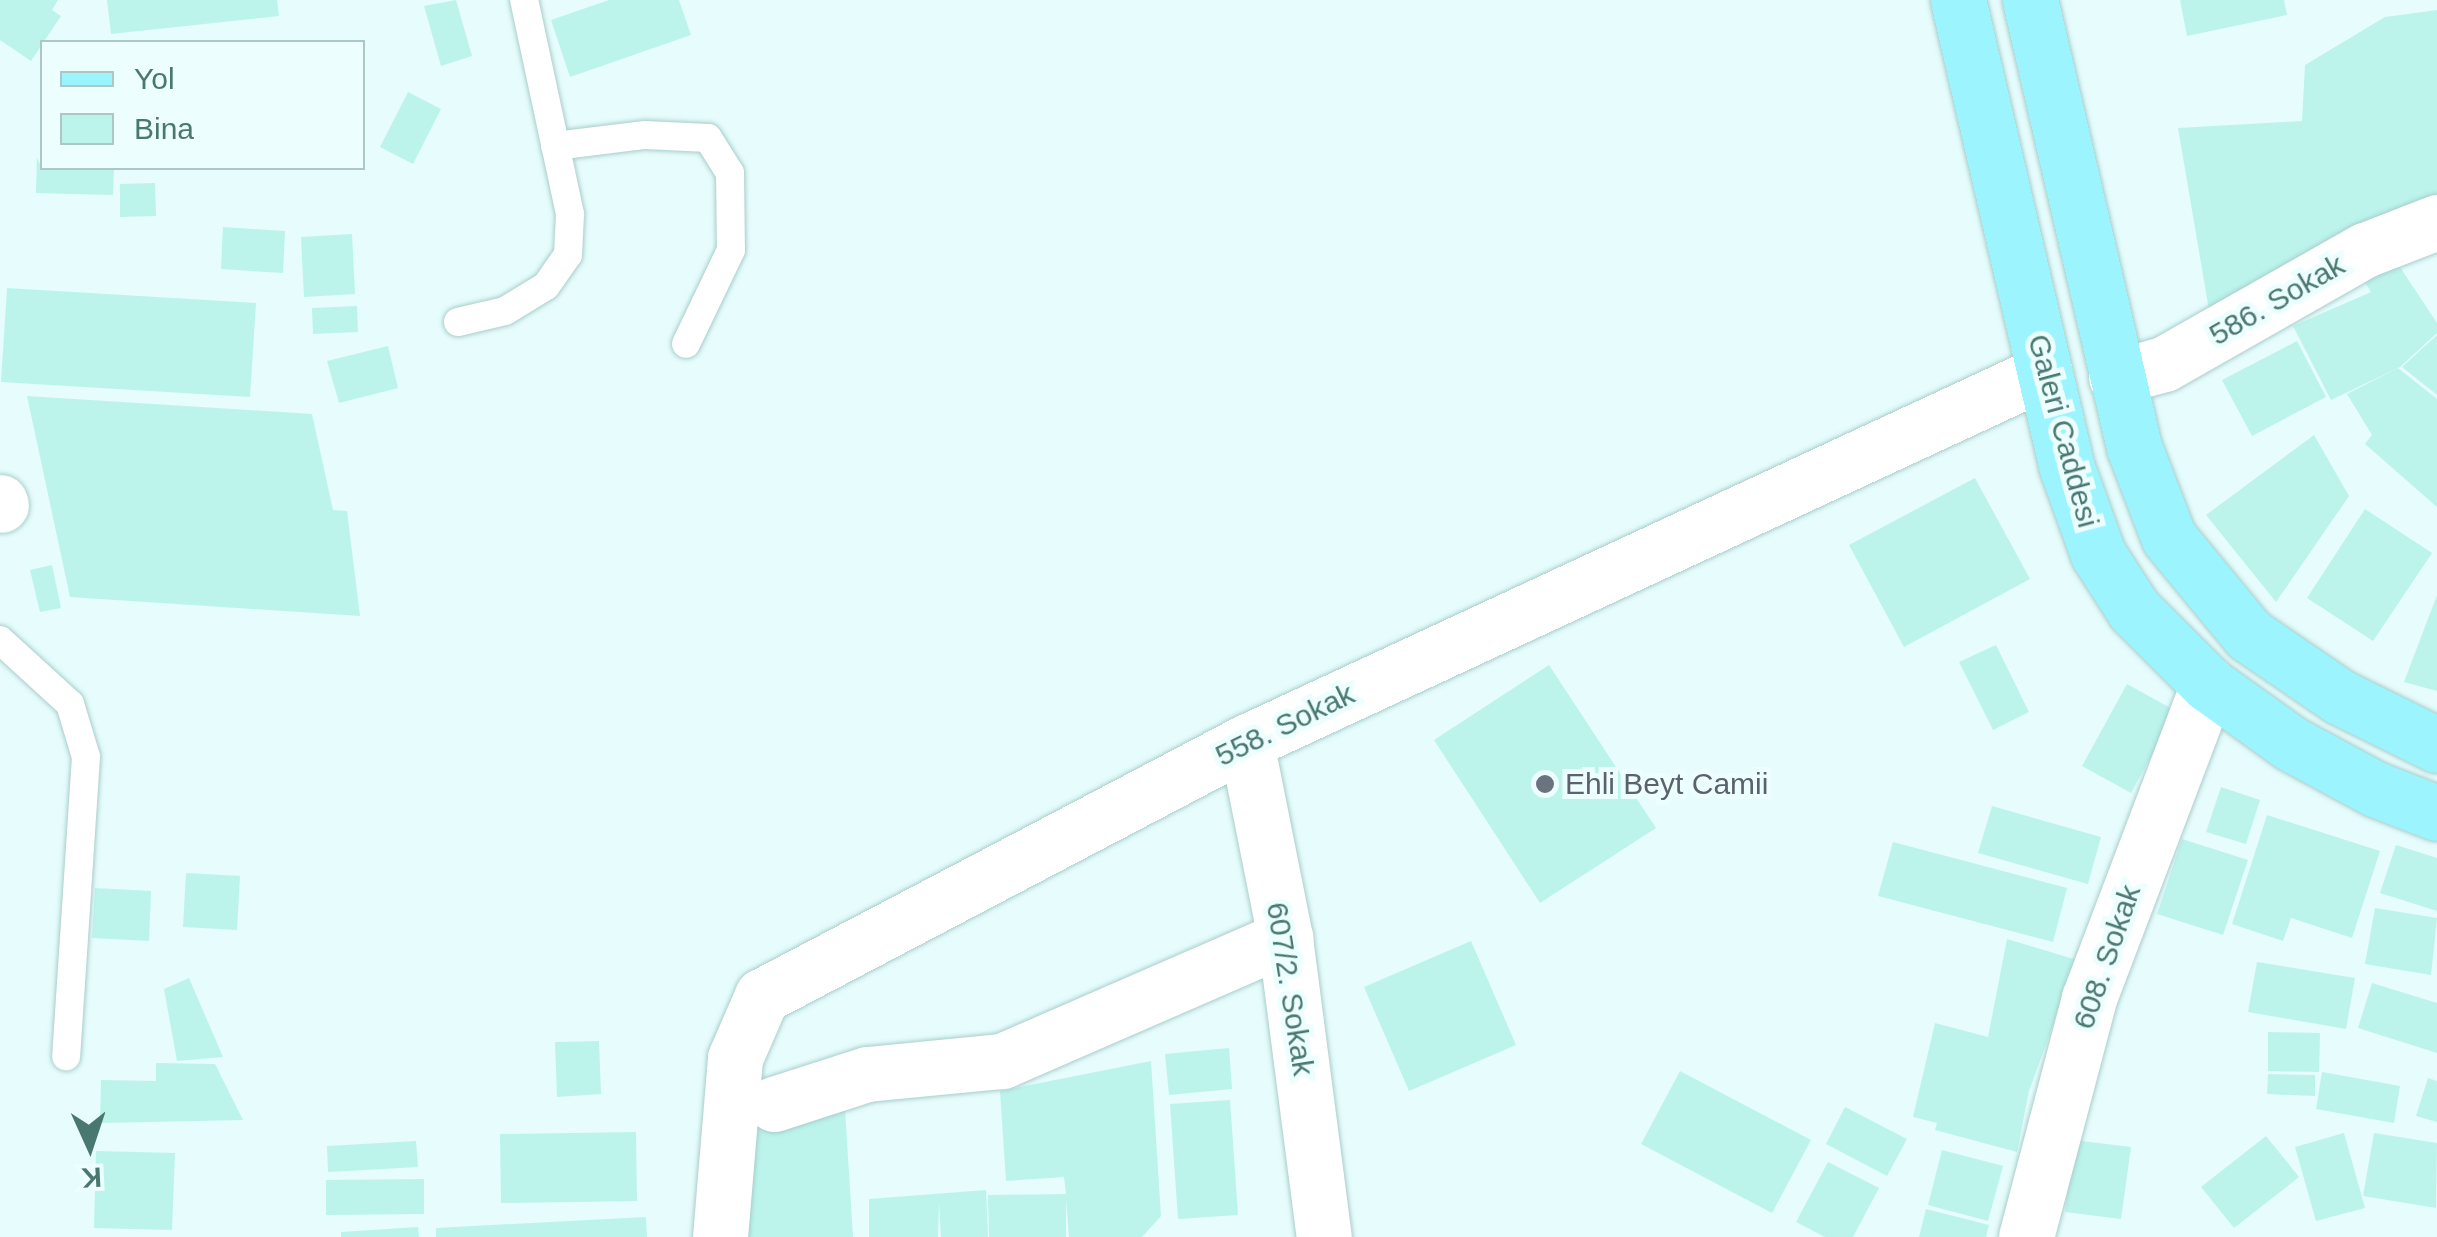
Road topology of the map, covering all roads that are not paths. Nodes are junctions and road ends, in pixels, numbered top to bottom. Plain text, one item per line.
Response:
1 (524, 0) edge
2 (1958, 0) edge
3 (2030, 0) edge
4 (555, 146) junction
5 (2430, 233) edge
6 (458, 322) dead end
7 (686, 344) dead end
8 (2044, 372) junction
9 (2116, 377) junction
10 (0, 640) edge
11 (2208, 684) junction
12 (1246, 742) junction
13 (2437, 745) edge
14 (2437, 813) edge
15 (1286, 938) junction
16 (66, 1056) dead end
17 (774, 1104) dead end
18 (720, 1237) edge
19 (1324, 1237) edge
20 (2026, 1237) edge

1 - 4 lane
2 - 8 main road, Galeri Caddesi
3 - 9 main road
4 - 6 lane
4 - 7 lane
5 - 9 street, 586. Sokak
8 - 11 main road, Galeri Caddesi
8 - 12 street, 558. Sokak
9 - 13 main road
10 - 16 lane
11 - 14 main road, Galeri Caddesi
11 - 20 street, 608. Sokak
12 - 15 street, 607/2. Sokak
12 - 18 street, 558. Sokak
15 - 17 street
15 - 19 street, 607/2. Sokak

